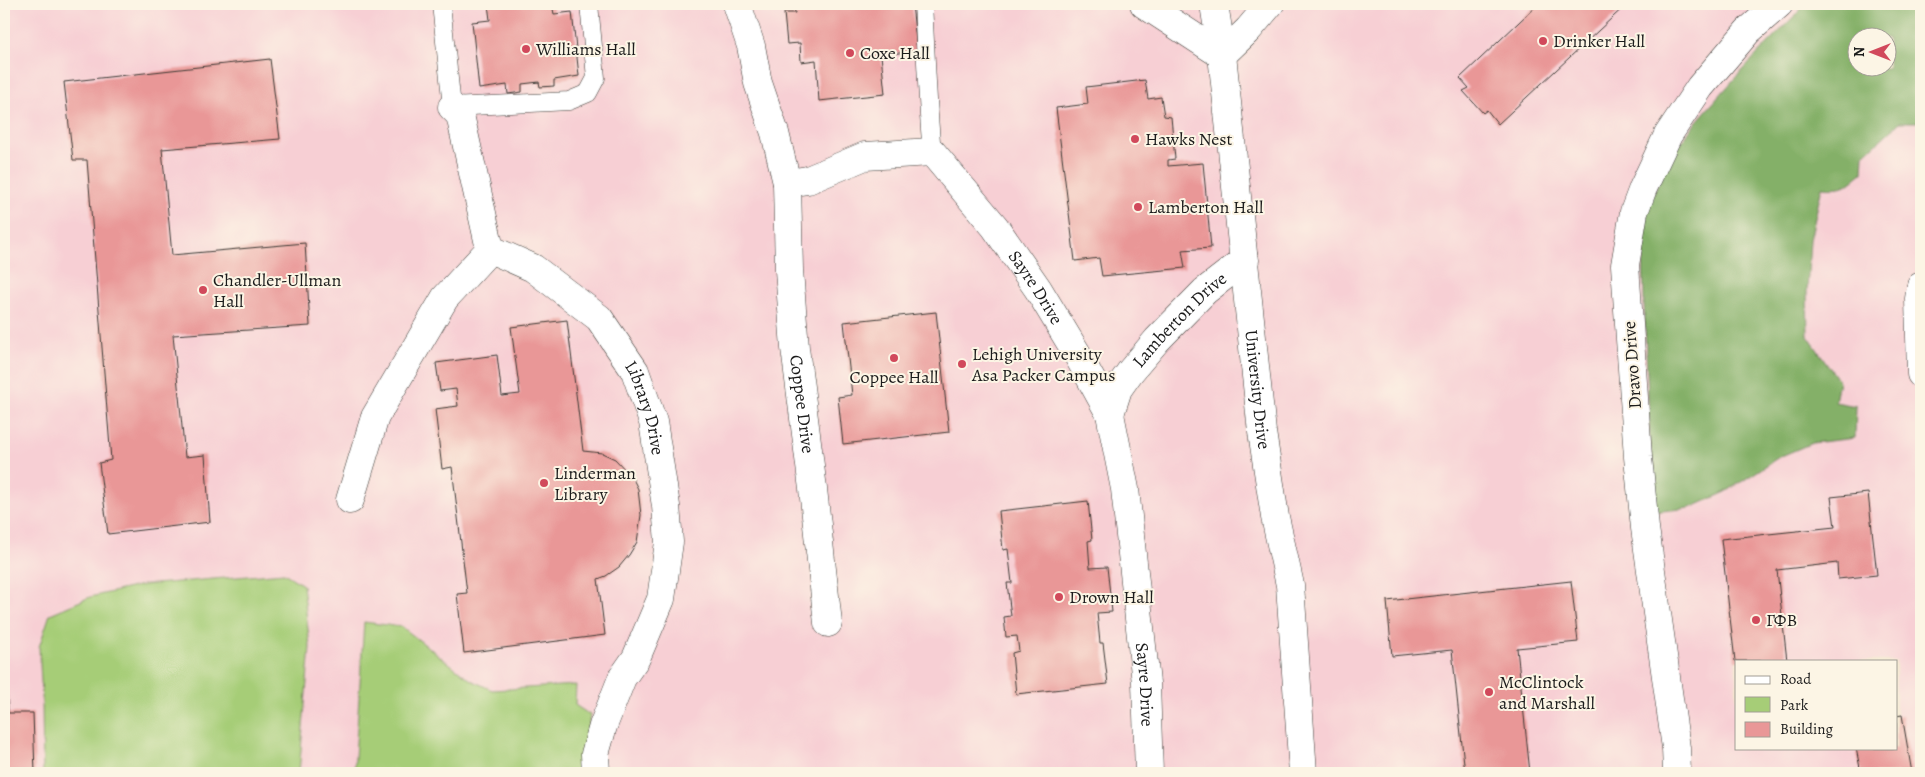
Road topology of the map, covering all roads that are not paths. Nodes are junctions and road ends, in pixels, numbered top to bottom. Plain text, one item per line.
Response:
1 (441, 4) edge
2 (589, 4) edge
3 (737, 4) edge
4 (923, 4) edge
5 (1144, 4) edge
6 (1214, 4) edge
7 (1270, 4) edge
8 (1779, 4) edge
9 (1222, 55) junction
10 (452, 107) junction
11 (932, 152) junction
12 (787, 183) junction
13 (490, 249) junction
14 (1245, 260) junction
15 (1921, 286) edge
16 (1921, 374) edge
17 (1110, 414) junction
18 (350, 500) dead end
19 (828, 623) dead end
20 (596, 773) edge
21 (1149, 773) edge
22 (1303, 773) edge
23 (1677, 773) edge

1 - 10 lane
2 - 10 lane
3 - 12 street
4 - 11 lane
5 - 9 street
6 - 9 street, University Drive
7 - 9 street
8 - 23 street, Dravo Drive
9 - 14 street, University Drive
10 - 13 street
11 - 12 street
11 - 17 street, Sayre Drive
12 - 19 street, Coppee Drive
13 - 18 street
13 - 20 street, Library Drive
14 - 17 street, Lamberton Drive
14 - 22 street, University Drive
15 - 16 street
17 - 21 street, Sayre Drive

